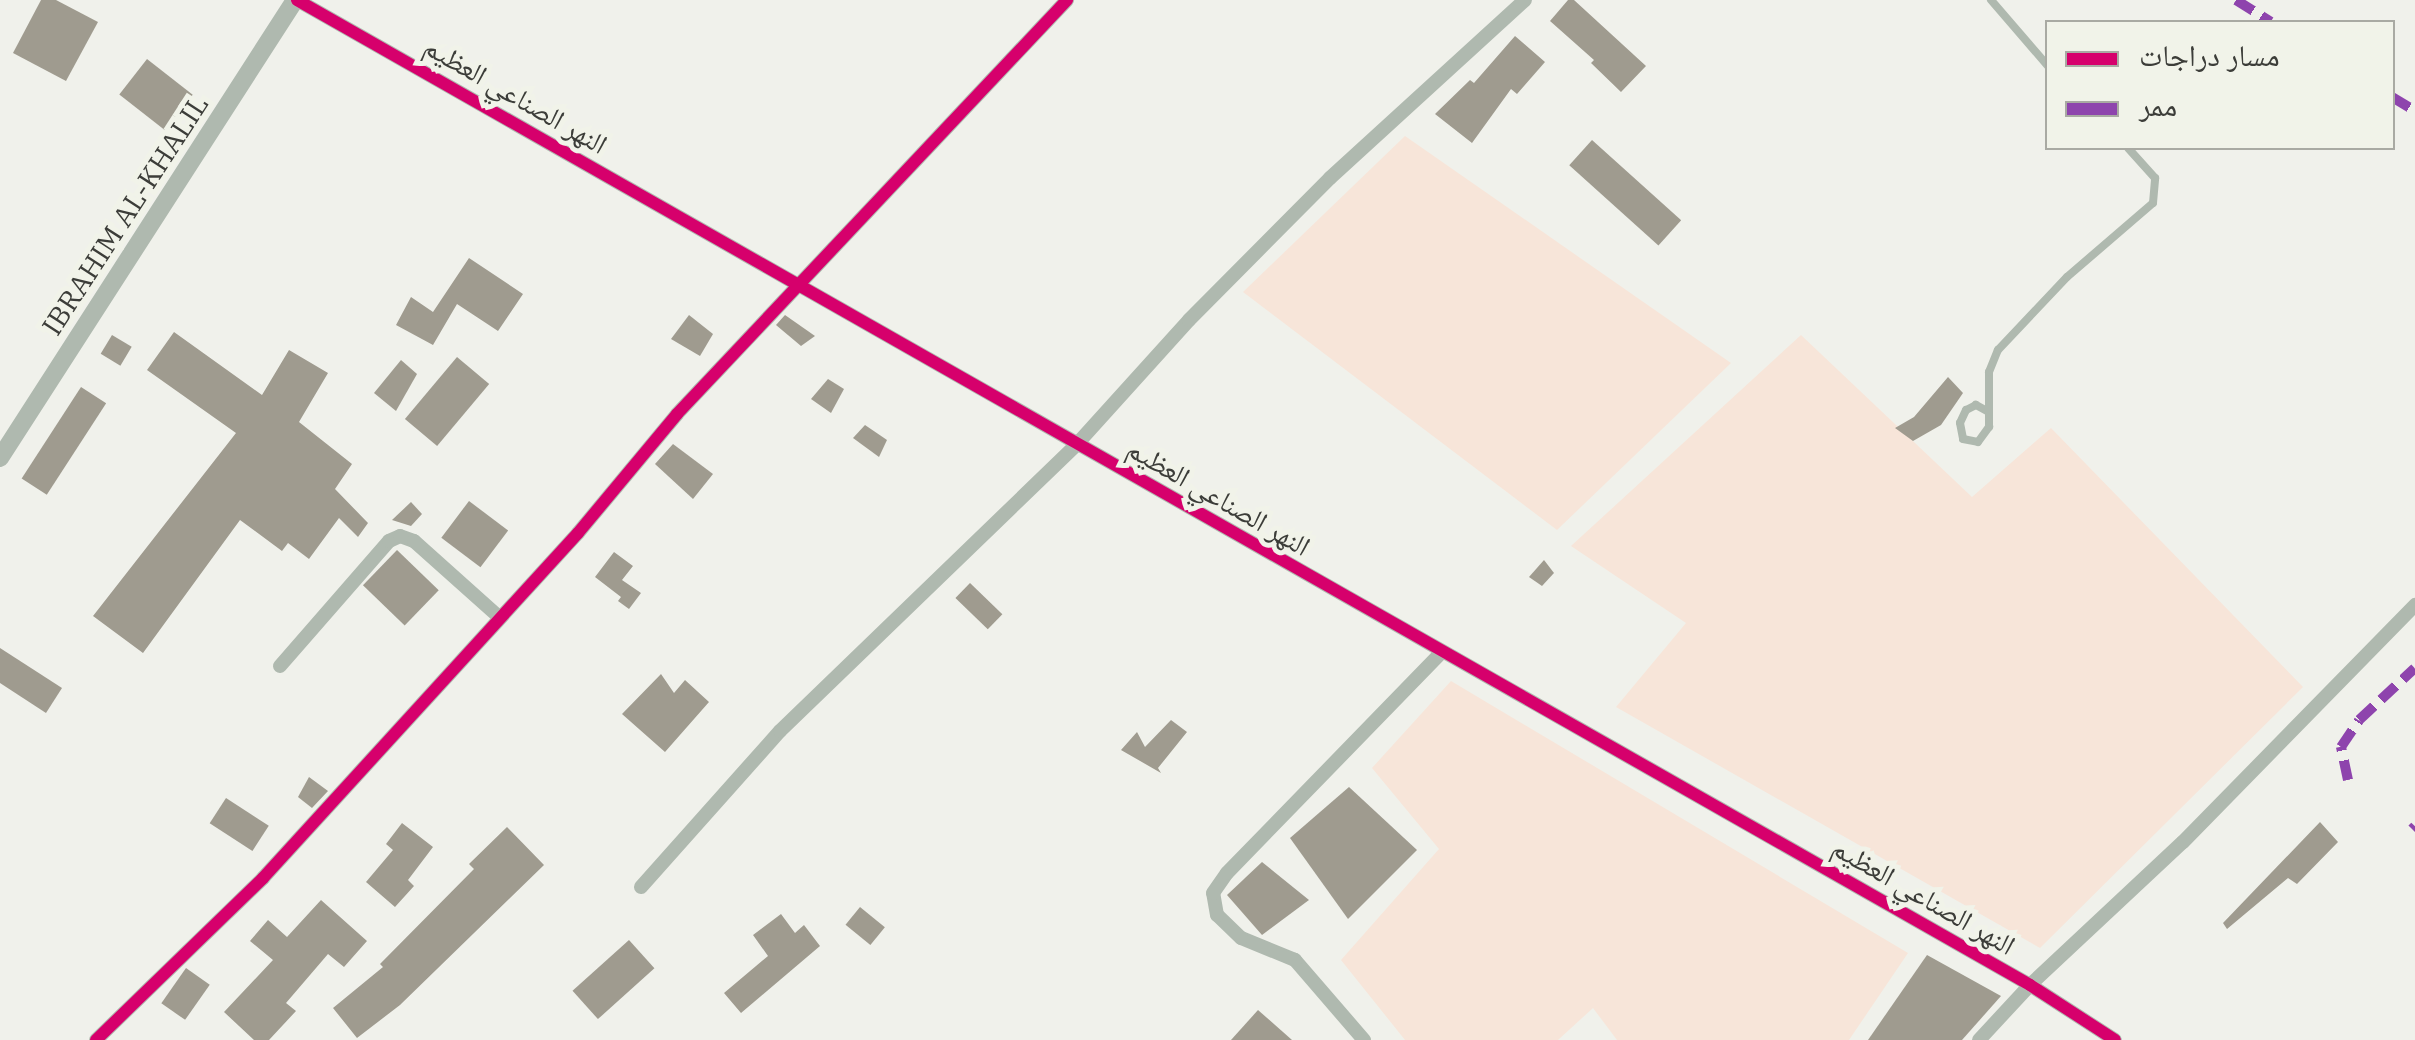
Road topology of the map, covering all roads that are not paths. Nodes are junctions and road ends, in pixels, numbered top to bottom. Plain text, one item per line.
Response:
1 (296, 0) edge
2 (1068, 0) edge
3 (1525, 0) edge
4 (1991, 0) edge
5 (2045, 63) edge
6 (2130, 150) edge
7 (798, 284) junction
8 (1988, 411) junction
9 (1076, 444) junction
10 (0, 458) edge
11 (2415, 605) edge
12 (500, 618) junction
13 (1442, 652) junction
14 (280, 666) dead end
15 (642, 887) dead end
16 (2030, 985) junction
17 (96, 1040) edge
18 (1364, 1040) edge
19 (1980, 1040) edge
20 (2115, 1040) edge

1 - 7 street, النهر الصناعي العظيم
1 - 10 street, IBRAHIM AL-KHALIL
2 - 7 street
3 - 9 street
4 - 5 lane
6 - 8 lane
7 - 9 street, النهر الصناعي العظيم
7 - 12 street
8 - 8 lane
9 - 13 street, النهر الصناعي العظيم
9 - 15 street
11 - 16 street
12 - 14 street
12 - 17 street
13 - 16 street, النهر الصناعي العظيم
13 - 18 street
16 - 19 street
16 - 20 street, النهر الصناعي العظيم

